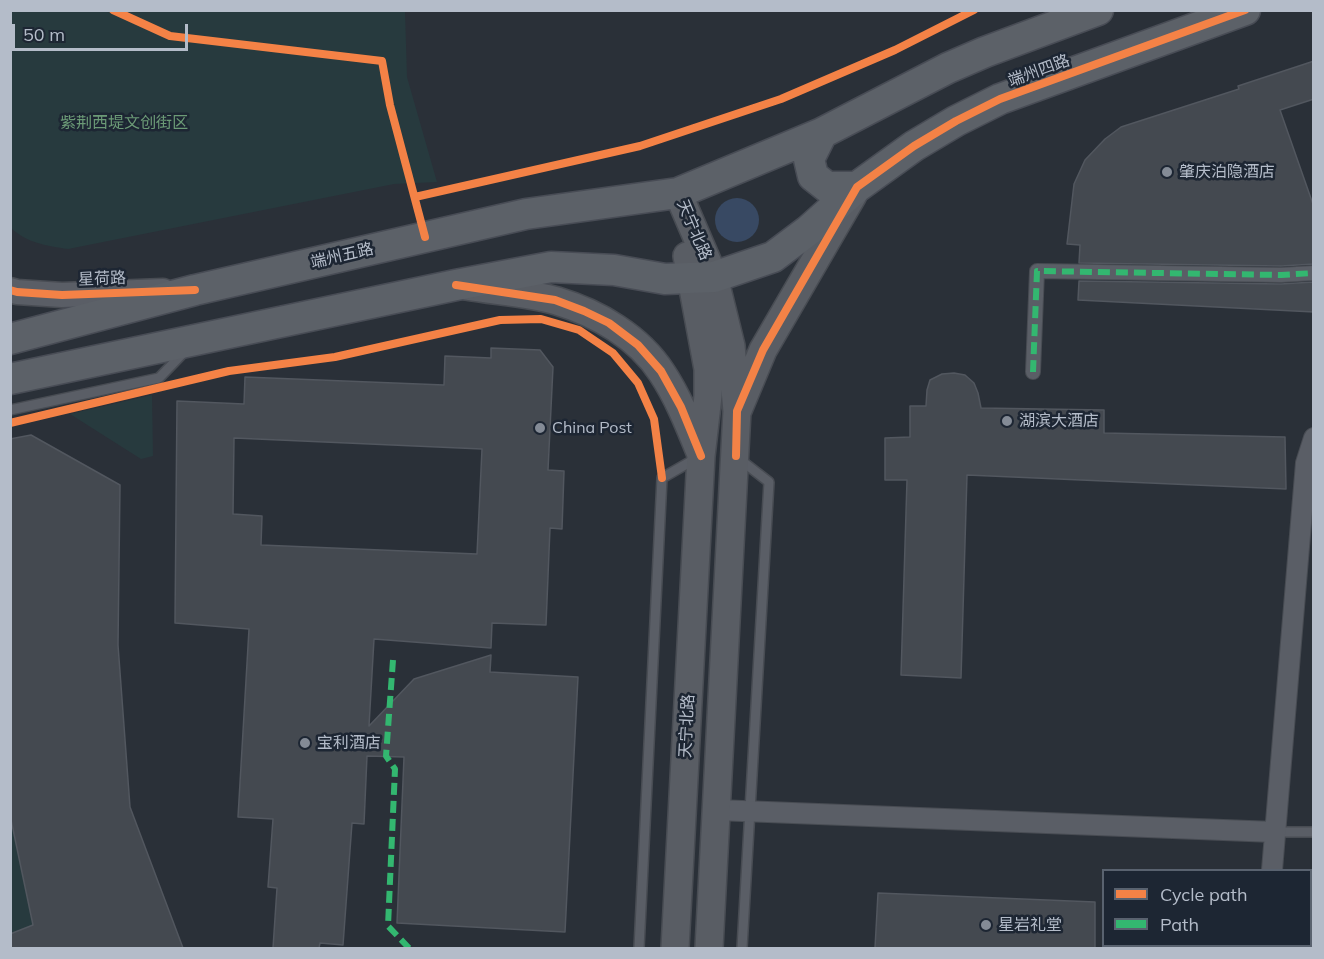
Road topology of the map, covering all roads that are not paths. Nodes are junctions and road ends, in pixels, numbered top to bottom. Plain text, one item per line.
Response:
1 (1098, 10) edge
2 (1245, 10) edge
3 (822, 133) junction
4 (857, 187) junction
5 (678, 193) junction
6 (1314, 273) edge
7 (702, 279) junction
8 (456, 285) junction
9 (10, 290) edge
10 (195, 290) junction
11 (10, 339) edge
12 (195, 340) junction
13 (1033, 372) dead end
14 (10, 379) edge
15 (10, 411) edge
16 (737, 411) junction
17 (1314, 438) edge
18 (701, 456) junction
19 (736, 456) junction
20 (717, 810) junction
21 (750, 812) junction
22 (1274, 832) junction
23 (1314, 832) edge
24 (1272, 869) edge
25 (639, 948) edge
26 (675, 948) edge
27 (709, 948) edge
28 (742, 948) edge

1 - 3 main road
2 - 4 main road, 端州四路
3 - 4 main road
3 - 5 main road
4 - 7 main road, 端州四路
4 - 16 main road
5 - 7 main road, 天宁北路
5 - 10 main road, 端州五路
6 - 13 street
7 - 8 main road
7 - 16 main road, 天宁北路
7 - 18 main road, 天宁北路
8 - 12 main road
8 - 18 main road
9 - 10 street, 星荷路
10 - 11 main road, 端州五路
12 - 14 main road
12 - 15 lane
16 - 19 main road, 天宁北路
17 - 22 street
18 - 25 lane
18 - 26 main road, 天宁北路
19 - 20 main road, 天宁北路
19 - 21 lane
20 - 21 street
20 - 27 main road, 天宁北路
21 - 22 street
21 - 28 lane
22 - 23 lane
22 - 24 street

